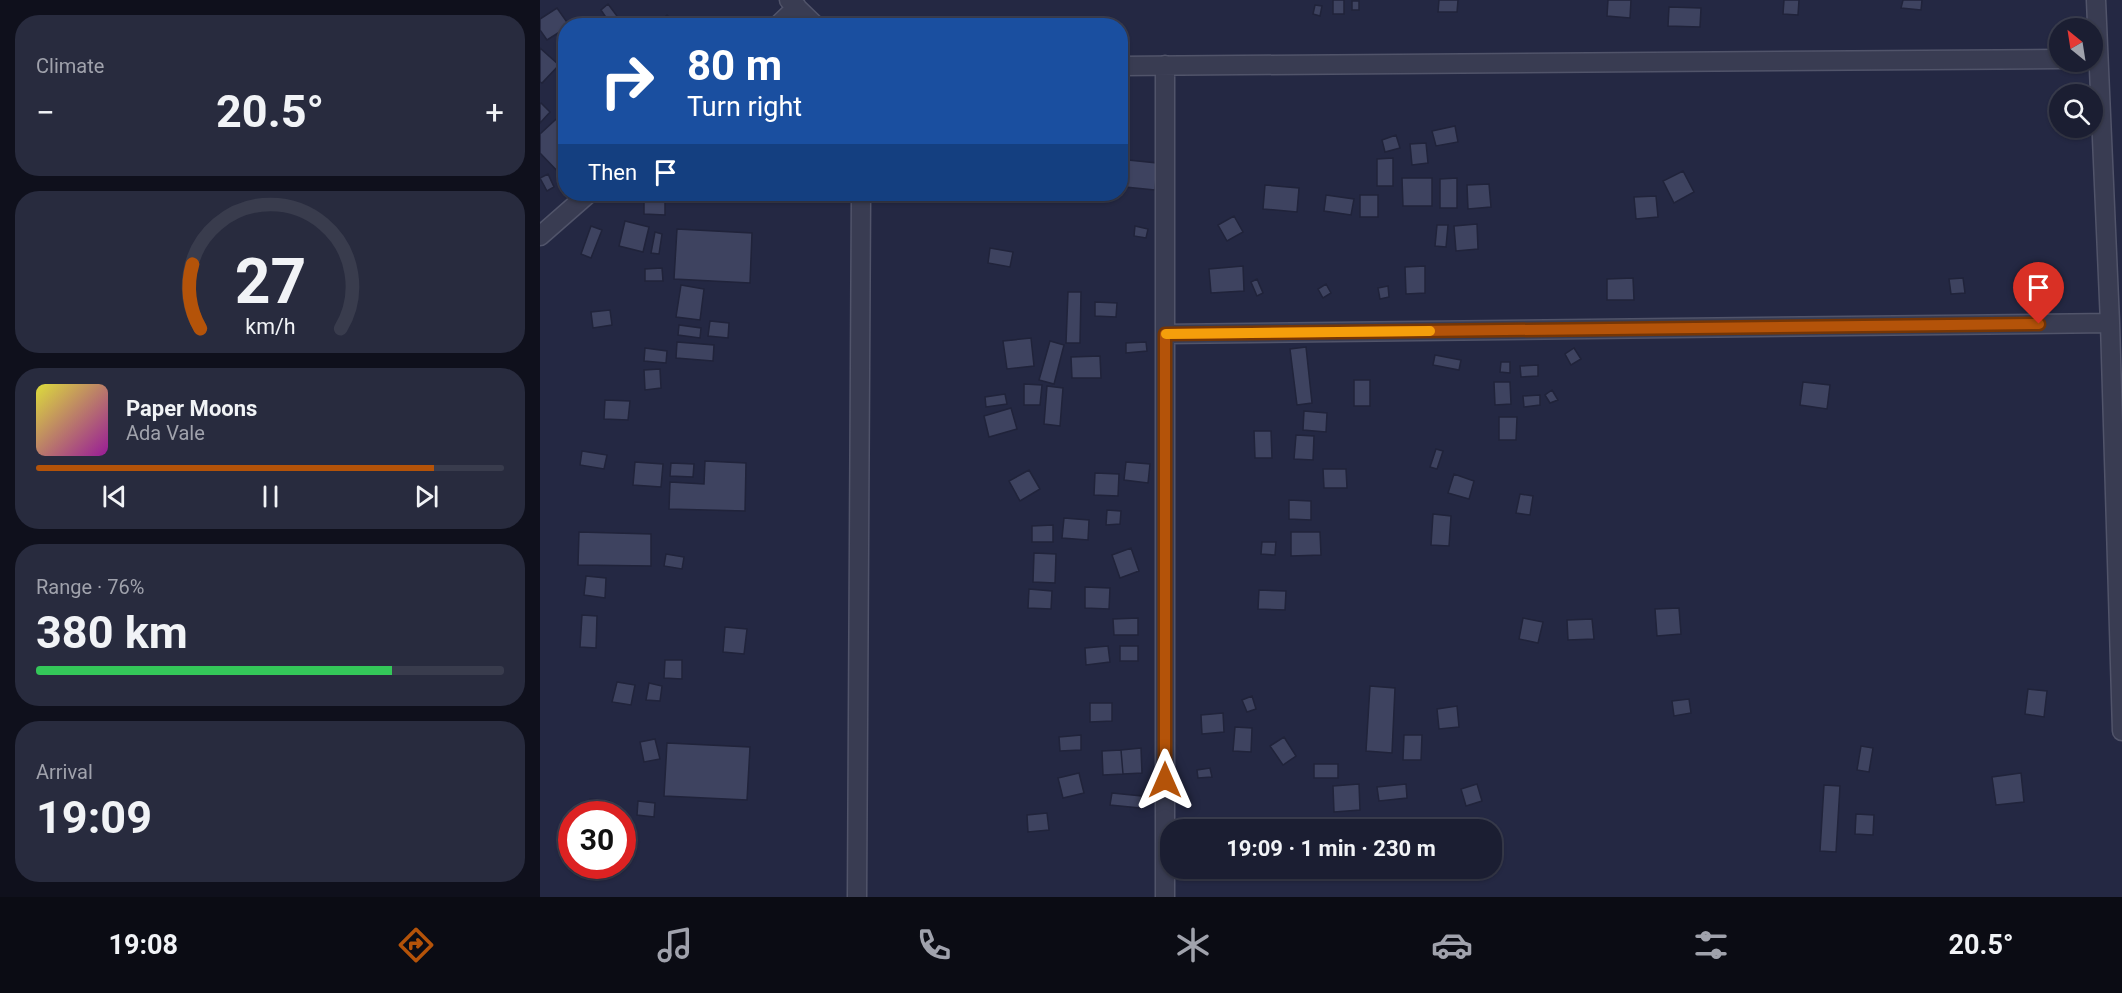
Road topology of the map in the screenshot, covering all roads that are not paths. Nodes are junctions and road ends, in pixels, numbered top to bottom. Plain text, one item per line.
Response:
1 (2096, 0) edge
2 (793, 4) edge
3 (783, 18) edge
4 (808, 18) edge
5 (2096, 18) edge
6 (2049, 59) edge
7 (1165, 65) junction
8 (1128, 66) edge
9 (2097, 72) edge
10 (580, 201) edge
11 (861, 201) edge
12 (540, 236) edge
13 (2115, 267) edge
14 (2110, 323) junction
15 (1165, 334) junction
16 (2121, 644) edge
17 (2122, 731) edge
18 (857, 897) edge
19 (1165, 897) edge

1 - 5 street
2 - 3 street
2 - 4 street
6 - 7 street
7 - 8 street
7 - 15 street
9 - 13 street
10 - 12 street
11 - 18 street
13 - 14 street
14 - 15 street
14 - 16 street
15 - 19 street
16 - 17 street

